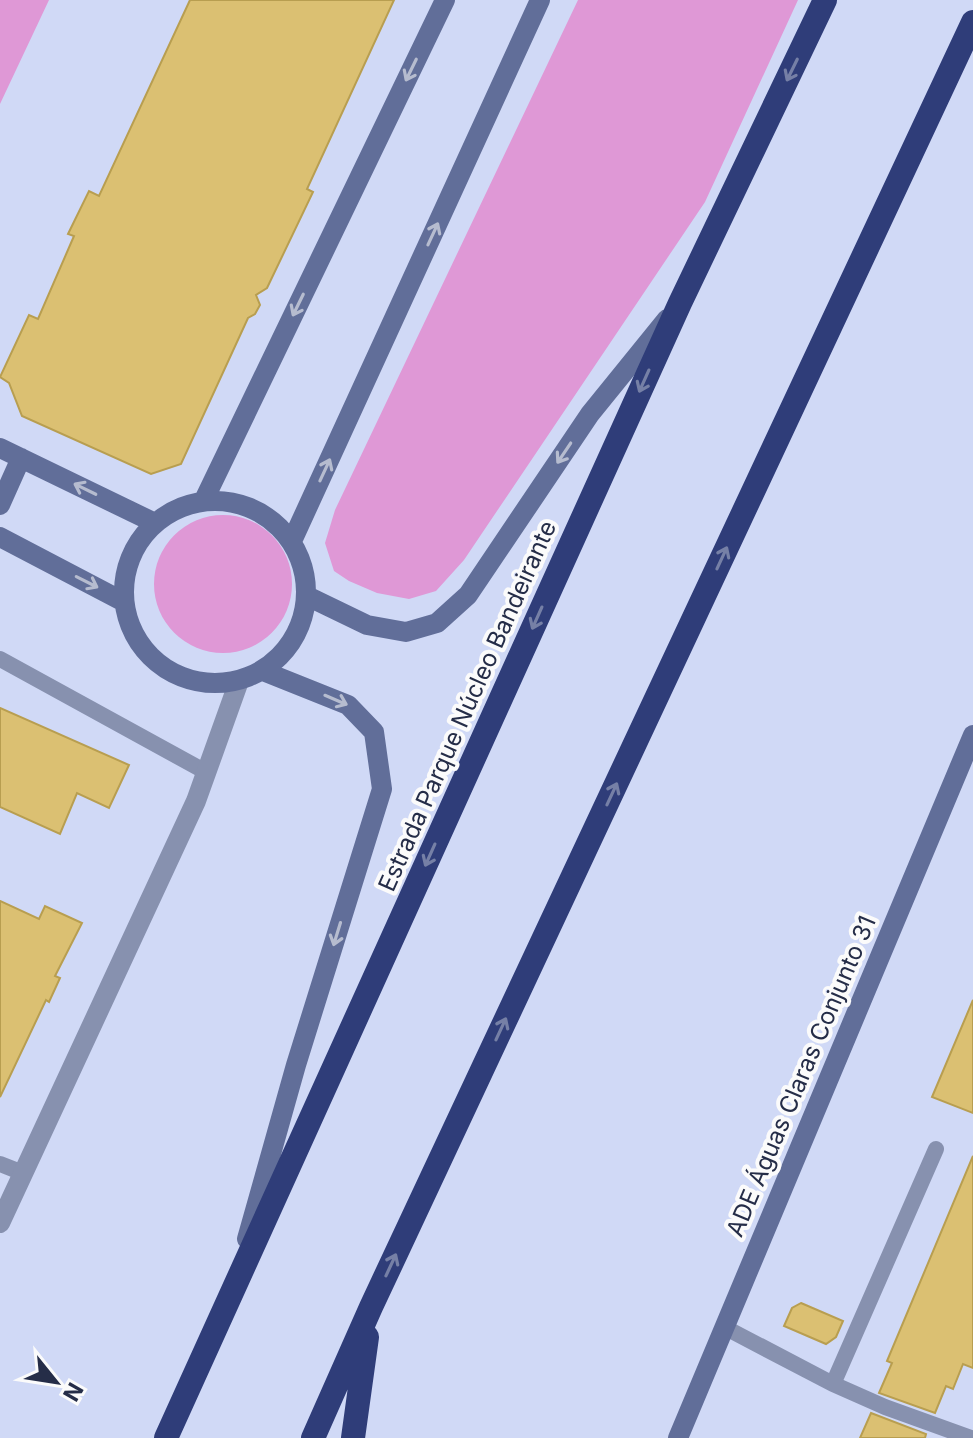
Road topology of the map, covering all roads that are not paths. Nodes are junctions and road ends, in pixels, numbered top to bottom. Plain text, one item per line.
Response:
1 (445, 0) edge
2 (540, 0) edge
3 (825, 0) edge
4 (973, 22) edge
5 (680, 303) junction
6 (0, 448) edge
7 (21, 458) junction
8 (204, 500) junction
9 (0, 505) edge
10 (155, 523) junction
11 (0, 537) edge
12 (292, 541) junction
13 (307, 596) junction
14 (124, 602) junction
15 (0, 659) edge
16 (263, 671) junction
17 (239, 681) junction
18 (973, 735) edge
19 (967, 768) edge
20 (206, 772) junction
21 (936, 1149) dead end
22 (0, 1164) edge
23 (23, 1173) junction
24 (0, 1223) edge
25 (233, 1291) junction
26 (371, 1307) junction
27 (724, 1327) junction
28 (833, 1384) junction
29 (166, 1438) edge
30 (313, 1438) edge
31 (353, 1438) edge
32 (678, 1438) edge
33 (971, 1438) edge

1 -> 8 street
12 -> 2 street
3 -> 5 highway, Estrada Parque Núcleo Bandeirante
26 -> 4 highway
5 -> 13 street
5 -> 25 highway, Estrada Parque Núcleo Bandeirante
6 - 7 street
7 - 9 street
10 -> 7 street
8 - 10 street
8 - 12 street
10 - 14 street
11 -> 14 street
12 - 13 street
13 - 16 street
14 - 17 street
15 - 20 lane
16 - 17 street
16 -> 25 street
17 - 20 street
18 - 19 street, ADE Águas Claras Conjunto 31
19 - 27 street, ADE Águas Claras Conjunto 31
20 - 23 street
21 - 28 lane
22 - 23 lane
23 - 24 street
25 - 29 highway, Estrada Parque Núcleo Bandeirante
26 - 30 highway
26 - 31 highway
27 - 28 lane
27 - 32 street, ADE Águas Claras Conjunto 31
28 - 33 lane

